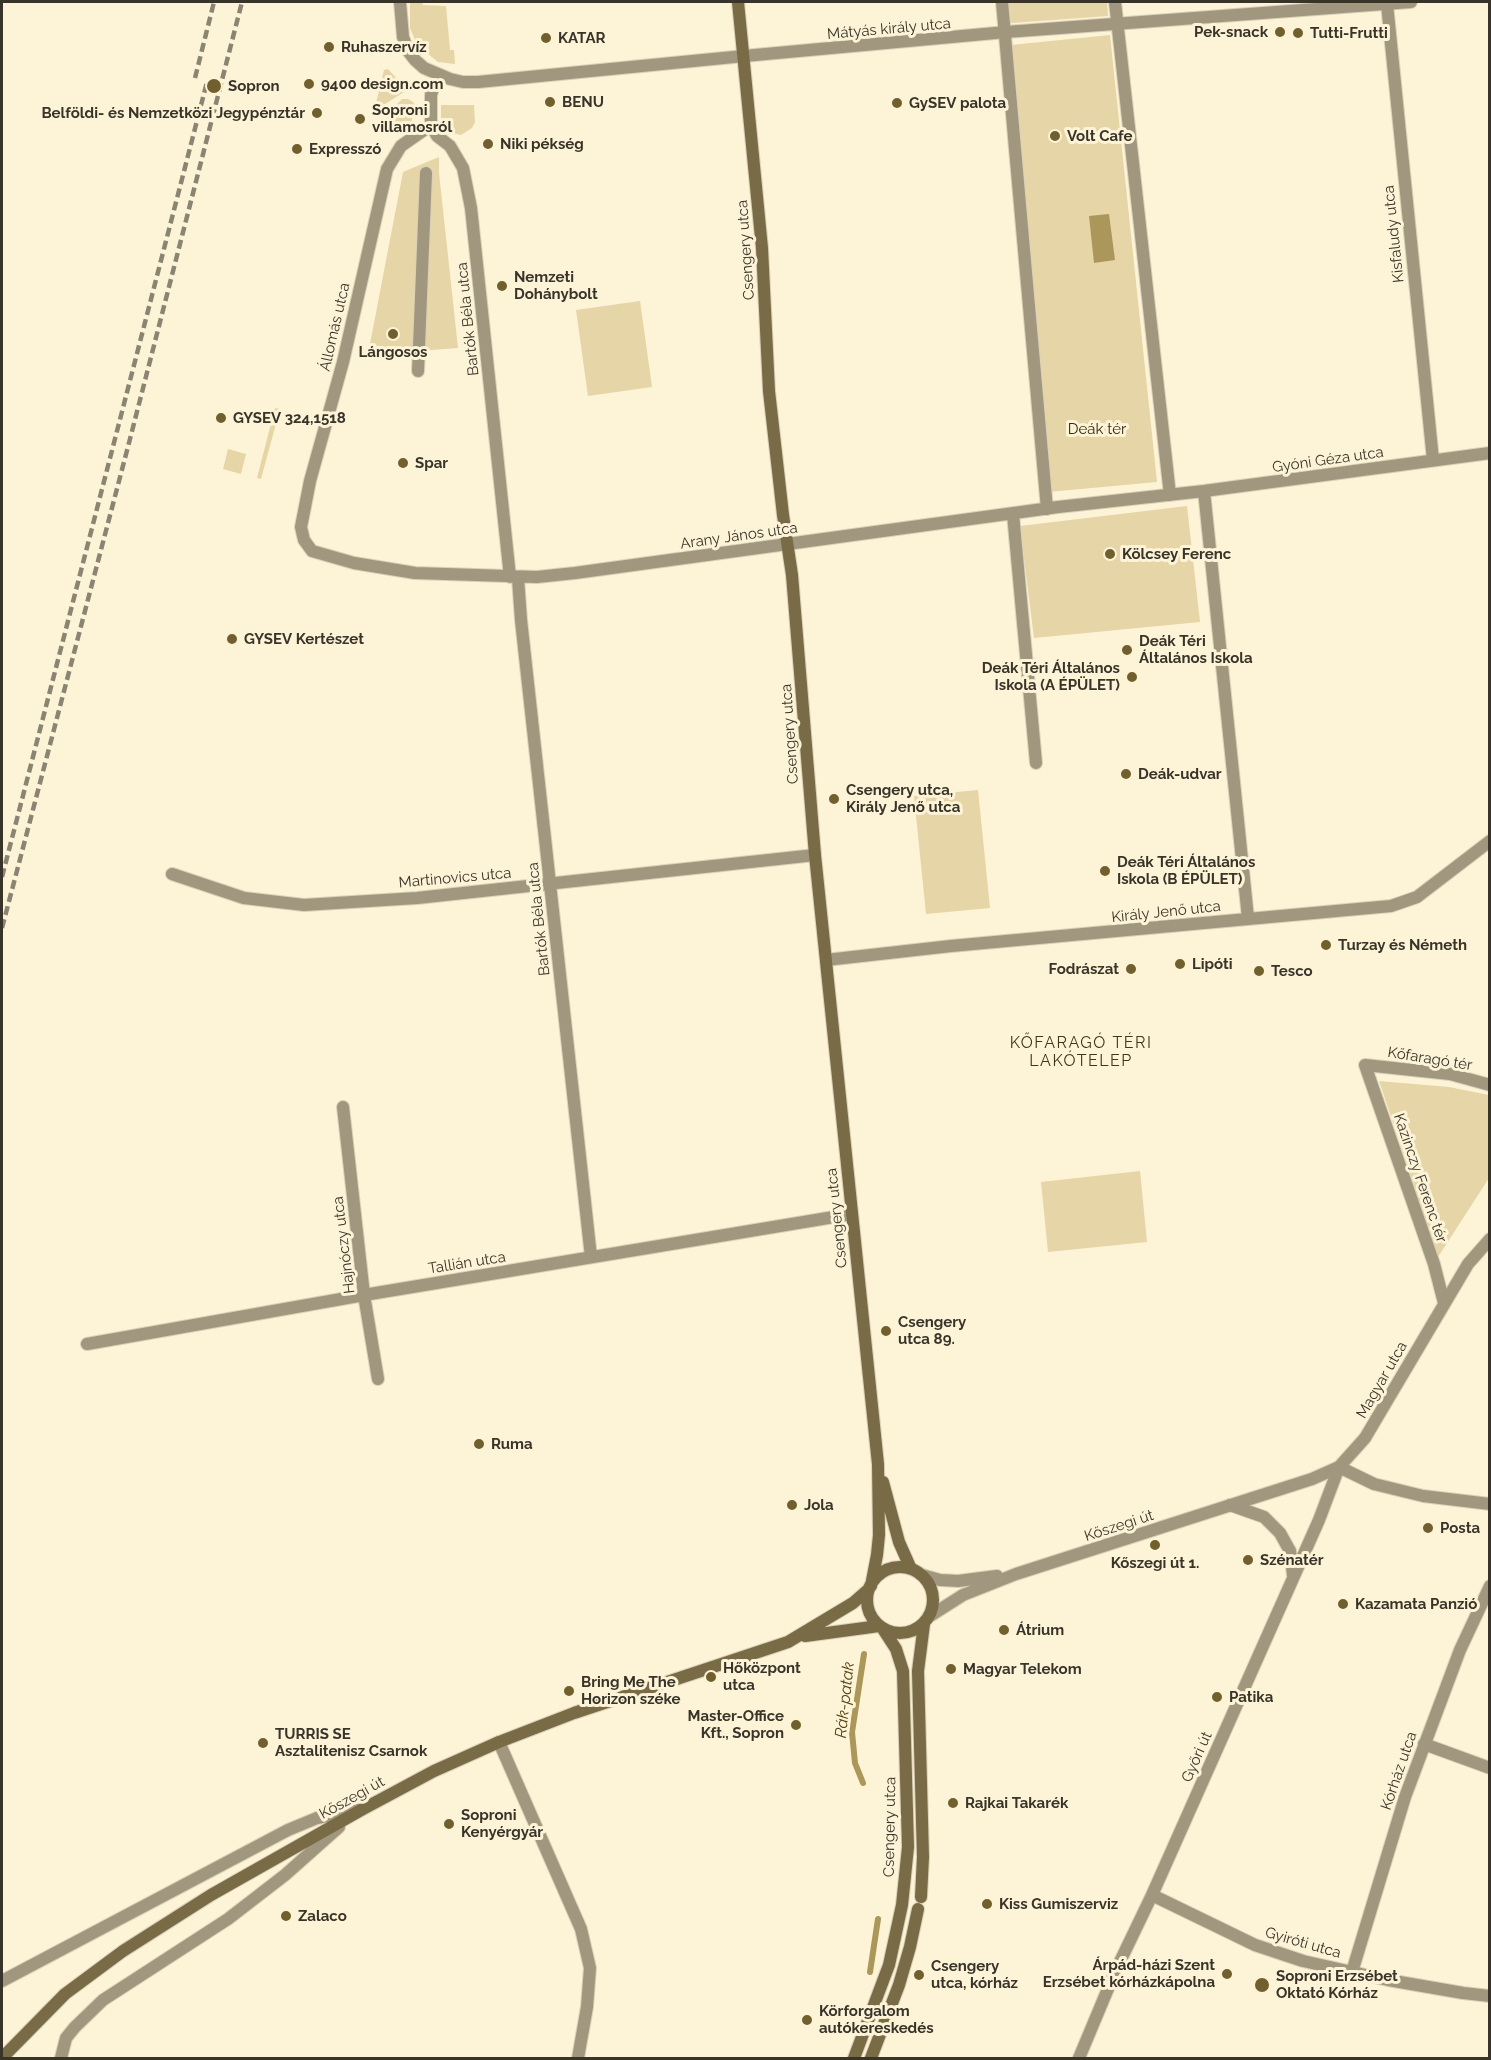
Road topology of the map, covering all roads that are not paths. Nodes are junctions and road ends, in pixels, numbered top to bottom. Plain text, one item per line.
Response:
1 (400, 2) edge
2 (738, 2) edge
3 (1002, 2) edge
4 (1114, 2) edge
5 (1411, 2) edge
6 (1387, 4) junction
7 (1117, 25) junction
8 (1006, 32) junction
9 (744, 56) junction
10 (424, 68) junction
11 (450, 79) junction
12 (434, 85) junction
13 (431, 125) junction
14 (426, 173) dead end
15 (418, 372) dead end
16 (1490, 453) edge
17 (1433, 460) junction
18 (1204, 491) junction
19 (1170, 495) junction
20 (1047, 509) junction
21 (1013, 514) junction
22 (788, 544) junction
23 (312, 551) joint
24 (514, 577) junction
25 (1036, 763) dead end
26 (1490, 842) edge
27 (815, 855) junction
28 (172, 874) dead end
29 (551, 884) junction
30 (1248, 918) junction
31 (826, 960) junction
32 (1365, 1065) joint
33 (1490, 1085) edge
34 (343, 1107) dead end
35 (852, 1214) junction
36 (1490, 1239) edge
37 (591, 1257) junction
38 (364, 1295) junction
39 (1444, 1303) junction
40 (87, 1344) dead end
41 (378, 1379) dead end
42 (878, 1464) junction
43 (1339, 1467) junction
44 (1490, 1504) edge
45 (1230, 1505) junction
46 (916, 1572) junction
47 (1016, 1574) junction
48 (1293, 1576) junction
49 (1490, 1586) edge
50 (870, 1588) junction
51 (927, 1620) junction
52 (881, 1627) junction
53 (797, 1637) junction
54 (499, 1742) junction
55 (1424, 1744) junction
56 (1490, 1768) edge
57 (363, 1809) junction
58 (1152, 1895) junction
59 (1352, 1972) junction
60 (2, 1982) edge
61 (1490, 1996) edge
62 (2, 2058) edge
63 (61, 2058) edge
64 (578, 2058) edge
65 (854, 2058) edge
66 (871, 2058) edge
67 (1080, 2058) edge

1 - 10 street, Mátyás király utca
2 - 9 main road, Csengery utca
3 - 8 street
4 - 7 street
5 - 6 street, Mátyás király utca
6 - 7 street, Mátyás király utca
6 - 17 street, Kisfaludy utca
7 - 8 street, Mátyás király utca
7 - 19 street
8 - 9 street, Mátyás király utca
8 - 20 street
9 - 11 street, Mátyás király utca
9 - 22 main road, Csengery utca
10 - 11 street, Mátyás király utca
10 - 12 street
11 - 12 street
12 - 13 street
13 - 23 street, Állomás utca
13 - 24 street, Bartók Béla utca
14 - 15 street
16 - 17 street, Gyóni Géza utca
17 - 18 street, Gyóni Géza utca
18 - 19 street, Gyóni Géza utca
18 - 30 street
19 - 20 street, Arany János utca
20 - 21 street, Arany János utca
21 - 22 street, Arany János utca
21 - 25 street
22 - 24 street, Arany János utca
22 - 27 main road, Csengery utca
23 - 24 street, Arany János utca
24 - 29 street, Bartók Béla utca
26 - 30 street, Király Jenő utca
27 - 29 street, Martinovics utca
27 - 31 main road, Csengery utca
28 - 29 street, Martinovics utca
29 - 37 street, Bartók Béla utca
30 - 31 street, Király Jenő utca
31 - 35 main road, Csengery utca
32 - 33 street, Kőfaragó tér
32 - 39 street, Kazinczy Ferenc tér
34 - 38 street, Hajnóczy utca
35 - 37 street, Tallián utca
35 - 42 main road, Csengery utca
36 - 39 street
37 - 38 street, Tallián utca
38 - 40 street, Tallián utca
38 - 41 street, Hajnóczy utca
39 - 43 street, Magyar utca
42 - 46 main road, Csengery utca
42 - 50 main road, Csengery utca
43 - 44 street
43 - 45 street, Kőszegi út
43 - 48 street, Győri út
45 - 47 street, Kőszegi út
45 - 48 street
46 - 47 street, Kőszegi út
46 - 50 main road
46 - 51 main road
47 - 51 street, Kőszegi út
48 - 58 street, Győri út
49 - 55 street, Kórház utca
50 - 52 main road
50 - 53 main road, Kőszegi út
51 - 52 main road
51 - 66 main road, Csengery utca
52 - 53 main road, Kőszegi út
52 - 65 main road, Csengery utca
53 - 54 main road, Kőszegi út
54 - 57 main road, Kőszegi út
54 - 64 street
55 - 56 street
55 - 59 street, Kórház utca
57 - 60 street
57 - 62 main road, Kőszegi út
57 - 63 street
58 - 59 street, Gyiróti utca
58 - 67 street, Győri út
59 - 61 street, Gyiróti utca

